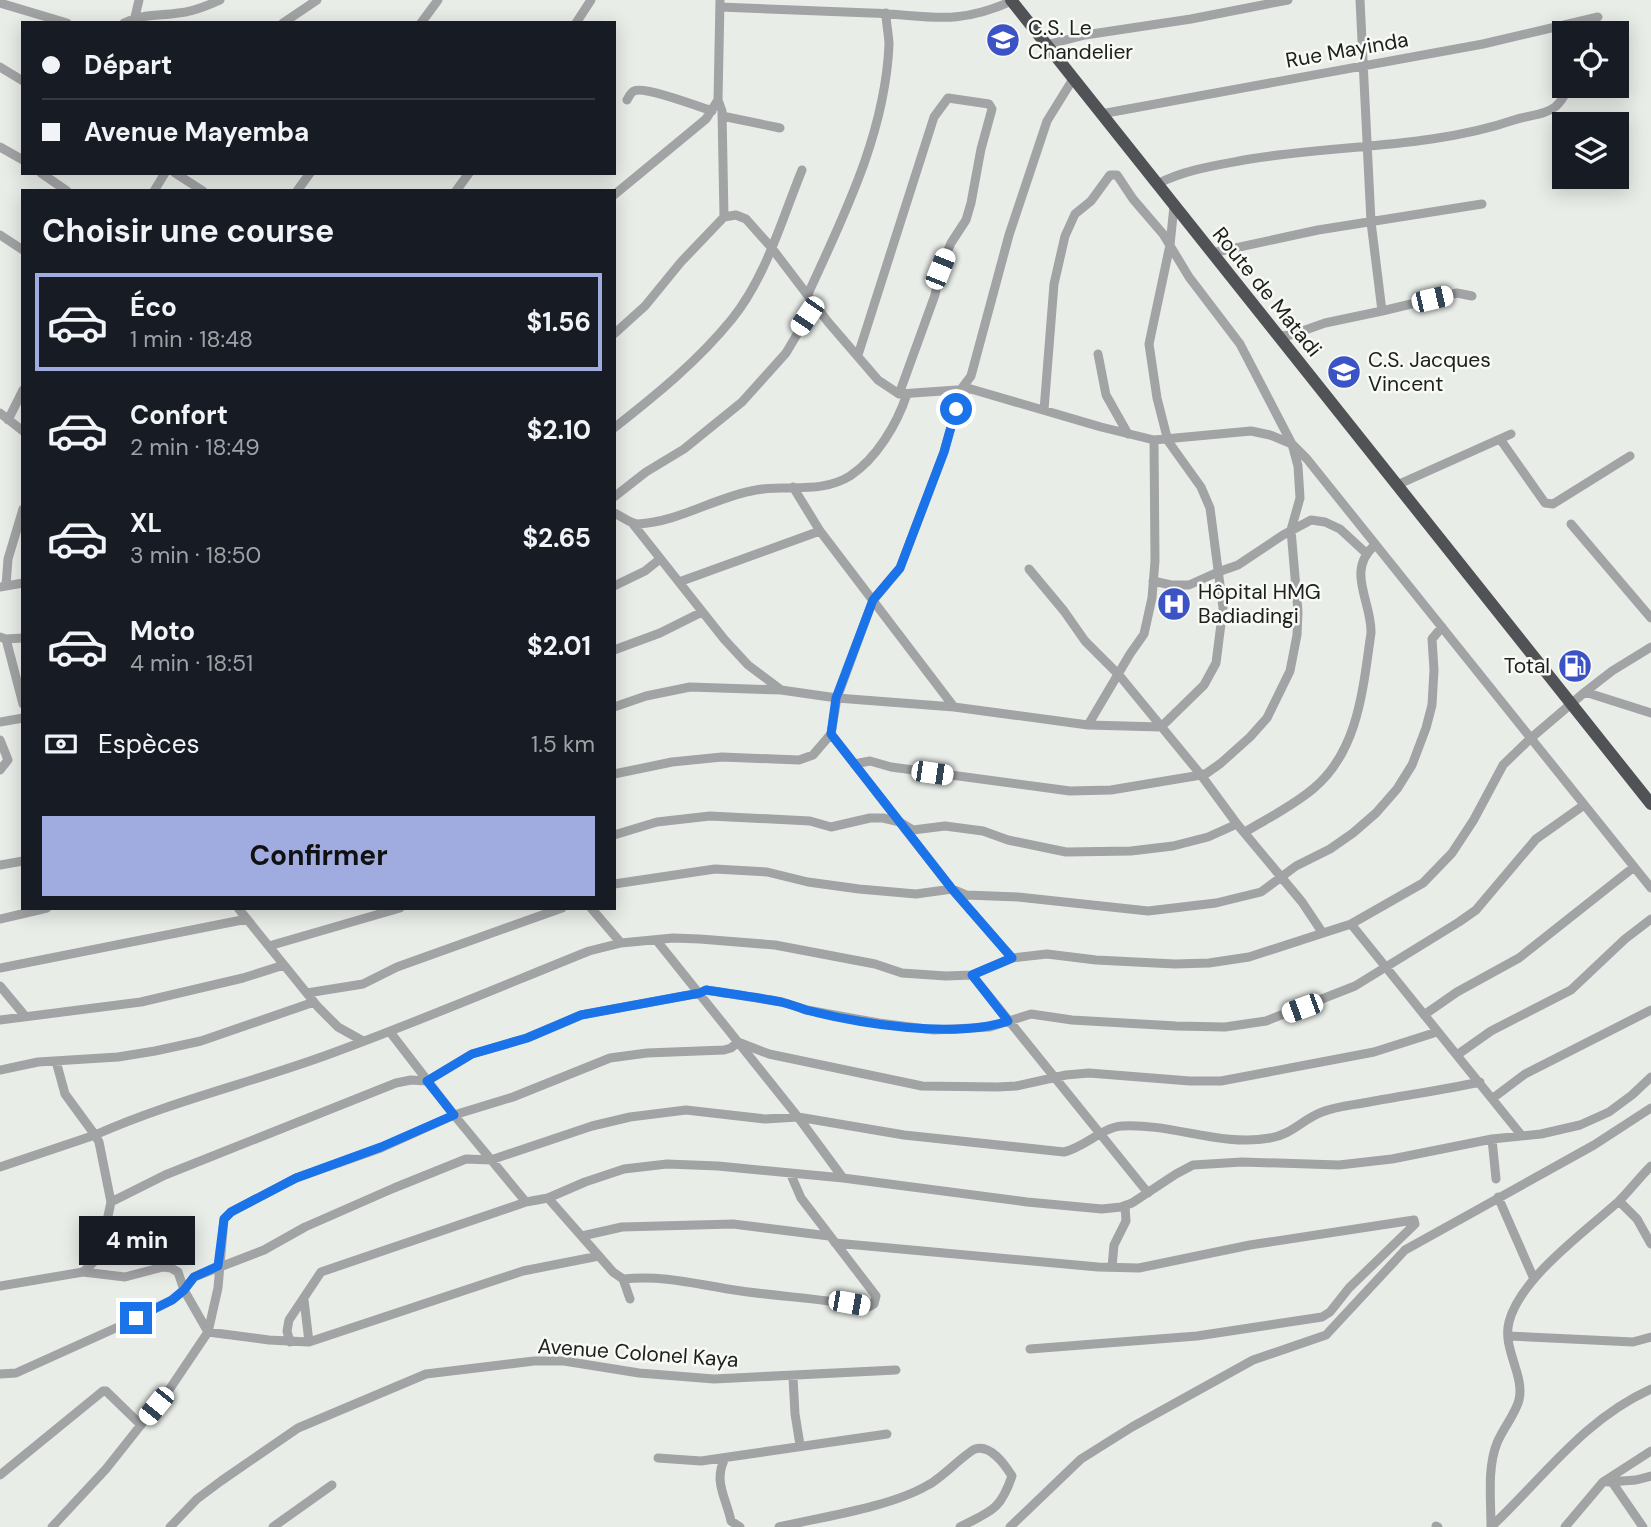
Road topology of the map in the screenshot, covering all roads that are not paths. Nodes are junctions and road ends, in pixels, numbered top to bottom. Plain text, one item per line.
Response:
1 (139, 0) edge
2 (220, 0) edge
3 (317, 0) edge
4 (438, 0) edge
5 (591, 0) edge
6 (1012, 0) edge
7 (1288, 0) edge
8 (1360, 0) edge
9 (0, 3) edge
10 (720, 3) edge
11 (886, 13) junction
12 (135, 17) junction
13 (1598, 17) dead end
14 (60, 21) edge
15 (128, 21) edge
16 (285, 21) edge
17 (422, 21) edge
18 (577, 21) edge
19 (1045, 45) junction
20 (1362, 65) junction
21 (0, 67) edge
22 (1073, 79) junction
23 (21, 80) edge
24 (1563, 98) edge
25 (627, 100) dead end
26 (717, 114) junction
27 (1101, 114) junction
28 (780, 128) dead end
29 (1366, 145) junction
30 (0, 147) edge
31 (21, 159) edge
32 (802, 170) dead end
33 (44, 175) edge
34 (178, 175) edge
35 (1157, 184) junction
36 (64, 189) edge
37 (200, 189) edge
38 (616, 193) edge
39 (1482, 204) dead end
40 (1174, 206) junction
41 (724, 217) junction
42 (1371, 222) junction
43 (0, 235) edge
44 (1170, 246) junction
45 (771, 247) junction
46 (21, 249) edge
47 (1212, 253) junction
48 (808, 294) junction
49 (1472, 296) dead end
50 (815, 304) junction
51 (1382, 311) junction
52 (616, 332) edge
53 (1279, 336) junction
54 (1098, 354) dead end
55 (858, 355) junction
56 (962, 388) junction
57 (21, 393) edge
58 (903, 394) junction
59 (1044, 410) junction
60 (4, 417) edge
61 (616, 426) edge
62 (21, 430) edge
63 (1511, 434) dead end
64 (1128, 435) junction
65 (1500, 439) junction
66 (1154, 440) junction
67 (1168, 441) junction
68 (1292, 444) junction
69 (1630, 456) dead end
70 (1396, 485) junction
71 (793, 487) junction
72 (616, 495) edge
73 (21, 516) edge
74 (617, 517) edge
75 (633, 524) junction
76 (1571, 524) dead end
77 (1291, 530) junction
78 (820, 531) junction
79 (1376, 545) junction
80 (1366, 553) junction
81 (660, 559) junction
82 (1029, 569) dead end
83 (1217, 572) junction
84 (1153, 580) junction
85 (679, 582) junction
86 (21, 583) edge
87 (616, 585) edge
88 (3, 586) edge
89 (873, 600) junction
90 (702, 612) junction
91 (1651, 618) edge
92 (1442, 627) junction
93 (3, 638) edge
94 (21, 638) edge
95 (1651, 647) edge
96 (616, 648) edge
97 (1119, 676) junction
98 (781, 690) junction
99 (1585, 692) junction
100 (21, 697) edge
101 (836, 698) junction
102 (1572, 704) junction
103 (616, 706) edge
104 (954, 707) junction
105 (1651, 713) edge
106 (21, 718) edge
107 (0, 722) edge
108 (1088, 725) junction
109 (1161, 727) junction
110 (831, 734) junction
111 (1531, 738) junction
112 (0, 740) edge
113 (854, 764) junction
114 (0, 770) edge
115 (616, 774) edge
116 (1201, 775) junction
117 (1651, 804) edge
118 (1584, 805) junction
119 (900, 822) junction
120 (1237, 824) junction
121 (1245, 832) junction
122 (616, 834) edge
123 (21, 860) edge
124 (0, 865) edge
125 (1634, 867) junction
126 (1281, 878) junction
127 (616, 884) edge
128 (1651, 888) edge
129 (952, 889) junction
130 (38, 910) edge
131 (240, 910) edge
132 (393, 910) edge
133 (556, 910) edge
134 (594, 910) edge
135 (0, 919) edge
136 (247, 919) junction
137 (1651, 919) edge
138 (1352, 924) junction
139 (1322, 932) junction
140 (657, 941) junction
141 (621, 943) junction
142 (269, 946) junction
143 (1012, 958) junction
144 (284, 965) junction
145 (0, 968) edge
146 (1387, 968) junction
147 (972, 975) junction
148 (0, 986) edge
149 (307, 993) junction
150 (700, 993) junction
151 (314, 1002) junction
152 (1651, 1010) edge
153 (1424, 1015) junction
154 (25, 1016) junction
155 (0, 1020) edge
156 (1008, 1021) junction
157 (390, 1032) junction
158 (1437, 1032) junction
159 (363, 1041) junction
160 (738, 1042) junction
161 (1457, 1055) junction
162 (56, 1061) junction
163 (0, 1070) edge
164 (1651, 1077) edge
165 (1055, 1078) junction
166 (427, 1081) junction
167 (1480, 1083) junction
168 (1493, 1098) junction
169 (1651, 1108) edge
170 (454, 1115) junction
171 (798, 1117) junction
172 (1099, 1134) junction
173 (95, 1135) junction
174 (1522, 1136) junction
175 (1493, 1139) junction
176 (491, 1160) junction
177 (1651, 1166) edge
178 (0, 1167) edge
179 (791, 1175) junction
180 (843, 1178) junction
181 (1496, 1179) dead end
182 (1148, 1193) junction
183 (1498, 1197) junction
184 (548, 1198) junction
185 (1619, 1200) junction
186 (111, 1202) junction
187 (526, 1202) junction
188 (1125, 1206) junction
189 (582, 1236) junction
190 (832, 1240) junction
191 (1651, 1244) edge
192 (599, 1256) junction
193 (218, 1266) junction
194 (1112, 1267) junction
195 (83, 1272) junction
196 (623, 1279) junction
197 (1534, 1279) junction
198 (0, 1286) edge
199 (184, 1290) junction
200 (630, 1298) dead end
201 (304, 1300) junction
202 (208, 1332) junction
203 (1508, 1336) junction
204 (1651, 1337) edge
205 (290, 1342) junction
206 (309, 1342) junction
207 (1030, 1349) dead end
208 (896, 1370) dead end
209 (0, 1374) edge
210 (793, 1377) junction
211 (1651, 1389) edge
212 (141, 1424) junction
213 (887, 1434) dead end
214 (800, 1445) junction
215 (1651, 1451) edge
216 (658, 1458) dead end
217 (725, 1458) junction
218 (0, 1475) edge
219 (1651, 1476) edge
220 (1608, 1482) junction
221 (332, 1485) dead end
222 (52, 1527) edge
223 (170, 1527) edge
224 (274, 1527) edge
225 (737, 1527) edge
226 (779, 1527) edge
227 (960, 1527) edge
228 (1010, 1527) edge
229 (1491, 1527) edge
230 (1565, 1527) edge
231 (1643, 1527) edge

1 - 12 street
2 - 12 street
3 - 16 street
4 - 17 street
5 - 18 street
6 - 11 street
6 - 19 highway, Route de Matadi
7 - 19 street
8 - 20 street
9 - 14 street
10 - 11 street
10 - 26 street
11 - 48 street
12 - 15 street
13 - 20 street, Rue Mayinda
19 - 22 highway, Route de Matadi
20 - 27 street, Rue Mayinda
20 - 29 street
21 - 23 street
22 - 27 highway, Route de Matadi
22 - 56 street
24 - 29 street
25 - 26 street
26 - 28 street
26 - 38 street
26 - 41 street
27 - 35 highway, Route de Matadi
29 - 35 street
29 - 42 street
30 - 31 street
32 - 45 street
33 - 36 street
34 - 37 street
35 - 40 highway, Route de Matadi
39 - 42 street
40 - 44 street
40 - 47 highway, Route de Matadi
41 - 45 street
41 - 52 street
42 - 47 street
42 - 51 street
43 - 46 street
44 - 59 street
44 - 67 street
44 - 68 street
45 - 48 street
45 - 61 street
47 - 53 highway, Route de Matadi
48 - 50 street
49 - 51 street
50 - 55 street
50 - 72 street
51 - 53 street
53 - 70 highway, Route de Matadi
54 - 64 street
55 - 58 street
55 - 58 street
56 - 58 street
56 - 59 street
56 - 89 street
57 - 60 street
58 - 71 street
59 - 64 street
60 - 62 street
63 - 65 street
64 - 66 street
65 - 69 street
65 - 70 street
66 - 67 street
66 - 84 street
67 - 68 street
67 - 83 street
68 - 77 street
68 - 79 street
70 - 102 highway, Route de Matadi
71 - 75 street
71 - 78 street
73 - 88 street
74 - 75 street
75 - 81 street
76 - 91 street
77 - 80 street
77 - 83 street
77 - 116 street
78 - 85 street
78 - 89 street
79 - 80 street
79 - 92 street
80 - 121 street
81 - 85 street
81 - 87 street
82 - 97 street
83 - 84 street
83 - 109 street
84 - 97 street
85 - 90 street
86 - 88 street
89 - 101 street
89 - 104 street
90 - 96 street
90 - 98 street
92 - 111 street
92 - 126 street
93 - 94 street
93 - 100 street
95 - 99 street
97 - 108 street
97 - 109 street
98 - 101 street
98 - 103 street
99 - 102 street
99 - 105 street
101 - 104 street
101 - 110 street
102 - 111 street
102 - 117 highway, Route de Matadi
104 - 108 street
106 - 107 street
108 - 109 street
109 - 116 street
110 - 113 street
110 - 115 street
111 - 118 street
111 - 138 street
112 - 114 street
113 - 116 street
113 - 119 street
116 - 120 street
118 - 125 street
118 - 146 street
119 - 120 street
119 - 122 street
119 - 129 street
120 - 121 street
121 - 126 street
123 - 124 street
125 - 128 street
125 - 153 street
126 - 129 street
126 - 139 street
127 - 129 street
129 - 143 street
130 - 135 street
131 - 136 street
132 - 142 street
133 - 149 street
134 - 141 street
136 - 142 street
136 - 145 street
137 - 161 street
138 - 139 street
138 - 146 street
139 - 143 street
140 - 141 street
140 - 147 street
140 - 150 street
141 - 157 street
142 - 144 street
143 - 147 street
144 - 149 street
144 - 154 street
146 - 153 street
146 - 156 street
147 - 156 street
148 - 154 street
149 - 151 street
150 - 156 street
150 - 160 street
150 - 166 street
151 - 159 street
151 - 162 street
152 - 168 street
153 - 158 street
154 - 155 street
156 - 165 street
157 - 159 street
157 - 166 street
158 - 161 street
158 - 165 street
159 - 173 street
160 - 165 street
160 - 170 street
160 - 171 street
161 - 167 street
162 - 163 street
162 - 173 street
164 - 174 street
165 - 172 street
166 - 170 street
166 - 186 street
167 - 168 street
167 - 172 street
168 - 174 street
169 - 183 street
170 - 176 street
170 - 193 street
171 - 172 street
171 - 176 street
171 - 180 street
172 - 182 street
173 - 178 street
173 - 186 street
174 - 175 street
175 - 181 street
175 - 182 street
176 - 187 street
176 - 193 street
177 - 185 street
179 - 180 street
179 - 184 street
179 - 190 street
180 - 188 street
182 - 188 street
183 - 197 street
183 - 228 street
184 - 187 street
184 - 189 street
185 - 191 street
185 - 197 street
186 - 195 street
187 - 201 street
188 - 194 street
189 - 190 street
189 - 192 street
190 - 194 street
190 - 196 street
192 - 196 street
192 - 206 street
193 - 199 street
193 - 202 street
194 - 207 street
195 - 198 street
195 - 199 street
196 - 200 street
197 - 203 street
199 - 202 street
199 - 209 street
201 - 205 street
201 - 206 street
202 - 205 street
202 - 212 street
203 - 204 street
203 - 229 street
205 - 206 street
208 - 210 street, Avenue Colonel Kaya
210 - 214 street
210 - 223 street, Avenue Colonel Kaya
211 - 229 street
212 - 218 street
212 - 222 street
213 - 214 street
214 - 217 street
215 - 220 street
216 - 217 street
217 - 225 street
219 - 220 street
220 - 230 street
220 - 231 street
221 - 224 street
226 - 227 street

